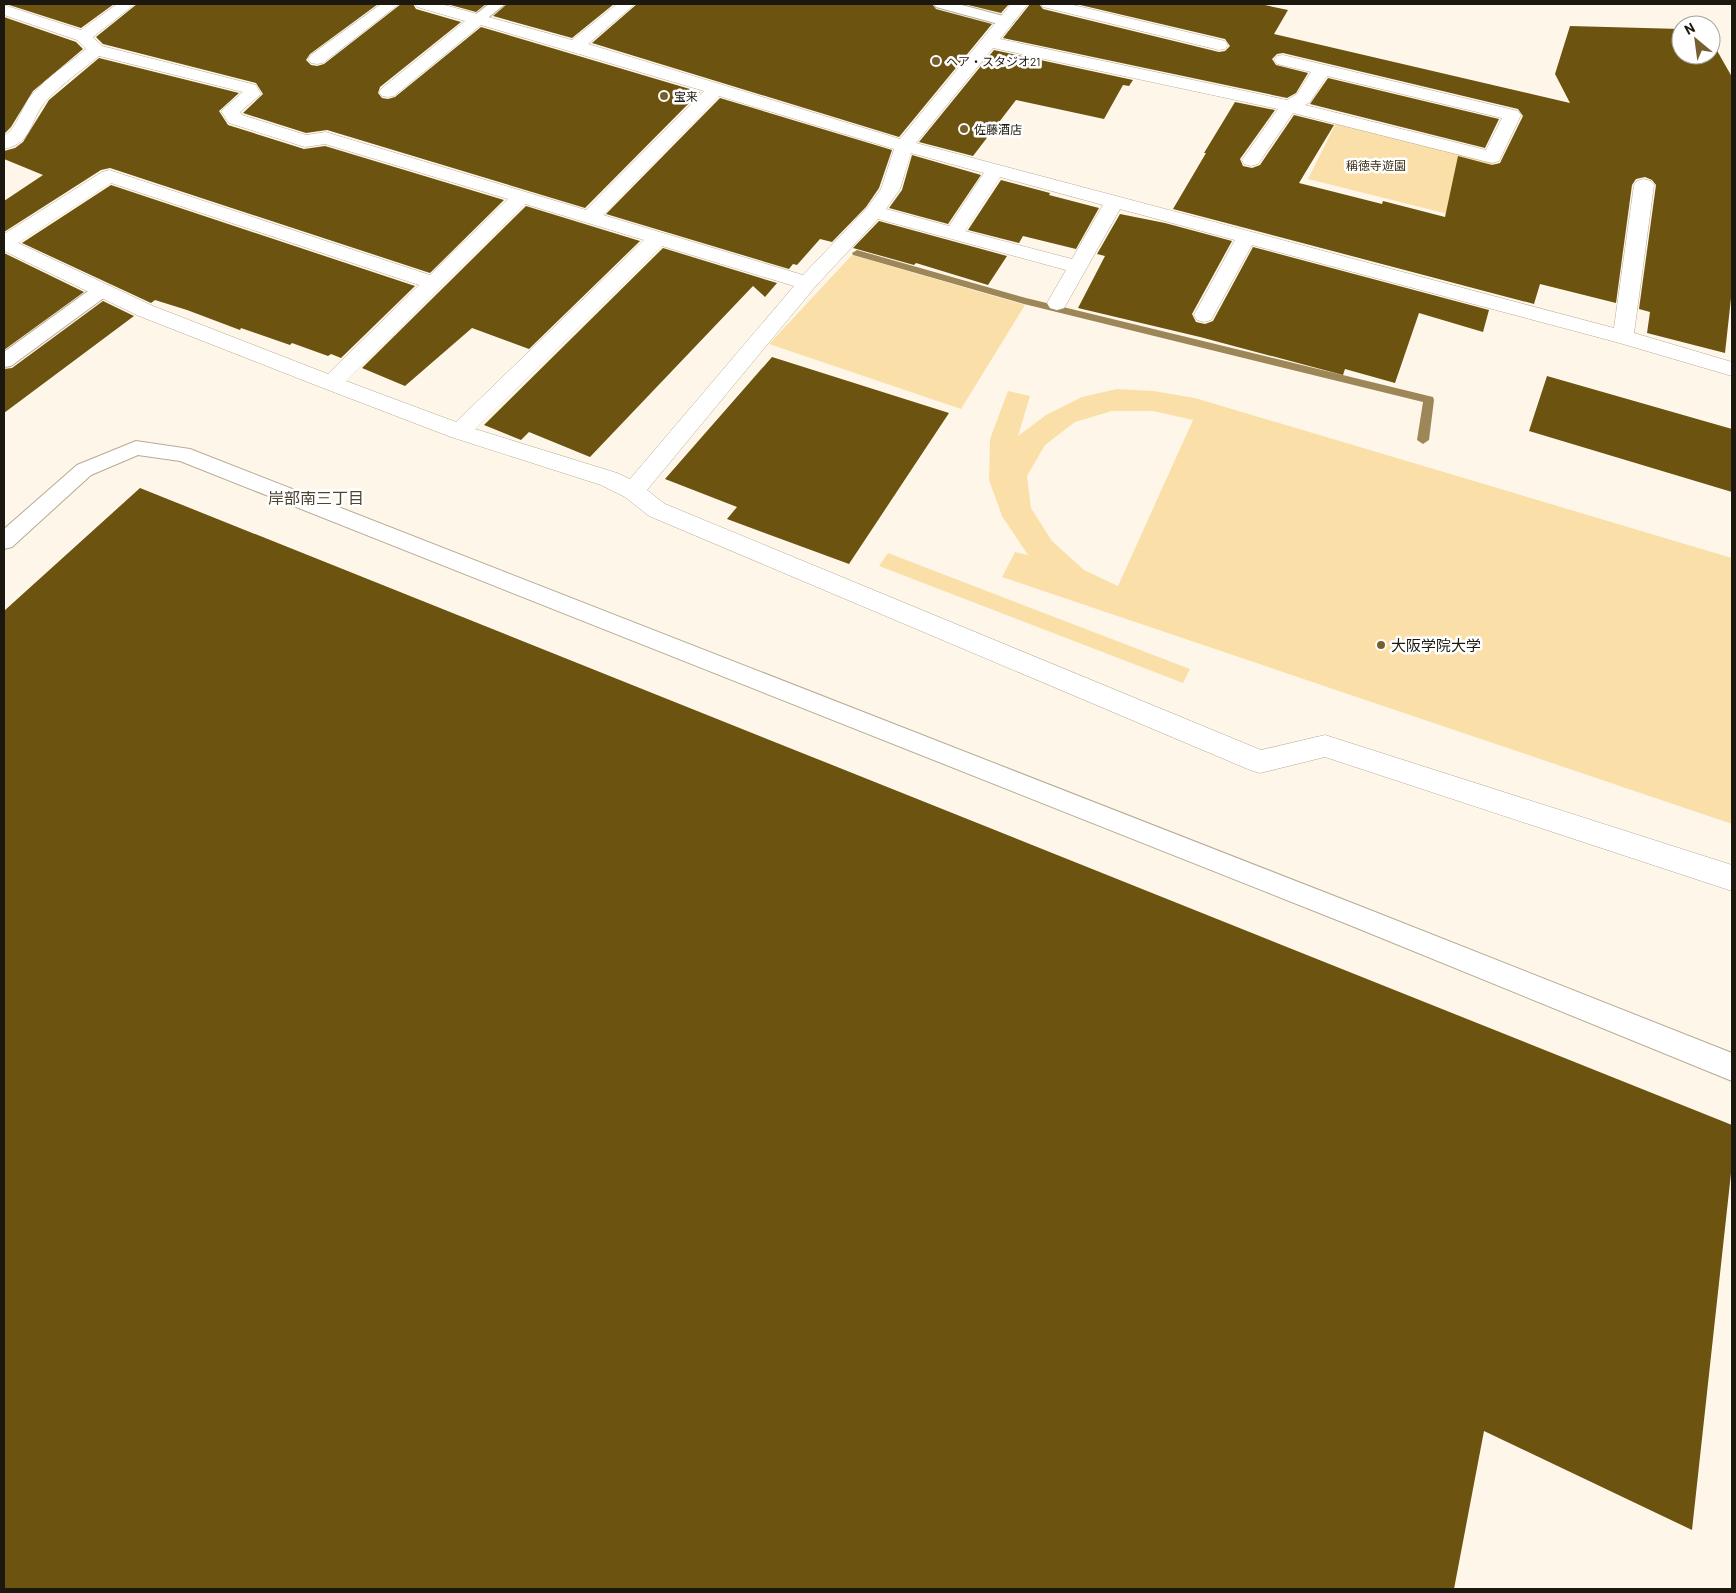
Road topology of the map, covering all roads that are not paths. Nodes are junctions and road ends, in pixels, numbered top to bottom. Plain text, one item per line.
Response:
1 (127, 4) edge
2 (391, 4) edge
3 (498, 4) edge
4 (627, 4) edge
5 (941, 4) edge
6 (1020, 4) edge
7 (1050, 4) edge
8 (435, 5) edge
9 (4, 10) edge
10 (479, 18) junction
11 (1006, 20) junction
12 (83, 36) junction
13 (989, 42) junction
14 (1219, 45) dead end
15 (575, 46) junction
16 (96, 50) junction
17 (317, 59) dead end
18 (1283, 60) dead end
19 (1322, 69) junction
20 (716, 89) junction
21 (388, 92) dead end
22 (1289, 106) junction
23 (4, 144) edge
24 (904, 146) junction
25 (1250, 160) dead end
26 (996, 170) junction
27 (1644, 185) dead end
28 (521, 197) junction
29 (1115, 201) junction
30 (874, 212) junction
31 (589, 218) junction
32 (954, 233) junction
33 (1246, 236) junction
34 (657, 238) junction
35 (4, 244) edge
36 (1078, 267) junction
37 (433, 283) junction
38 (807, 283) junction
39 (102, 290) junction
40 (1057, 303) dead end
41 (1204, 315) dead end
42 (1624, 336) junction
43 (4, 362) edge
44 (1732, 369) edge
45 (331, 383) junction
46 (459, 432) junction
47 (633, 491) junction
48 (4, 541) edge
49 (1732, 878) edge
50 (1732, 1068) edge

1 - 12 street
2 - 17 street
3 - 10 lane
4 - 15 street
5 - 11 lane
6 - 11 street
7 - 14 street
8 - 10 street
9 - 12 street
10 - 15 street
10 - 21 street
11 - 13 street
12 - 16 street
13 - 22 street
13 - 24 street
15 - 20 street
16 - 23 street
16 - 28 street
18 - 19 street
19 - 22 street
19 - 22 street
20 - 24 street
20 - 31 street
22 - 25 street
24 - 26 street
24 - 30 street
26 - 29 street
26 - 32 street
27 - 42 street
28 - 31 street
28 - 37 street
29 - 33 street
29 - 36 street
30 - 32 street
30 - 38 street
31 - 34 street
32 - 36 street
33 - 41 street
33 - 42 street
34 - 38 street
34 - 46 street
35 - 37 street
35 - 39 street
36 - 40 street
37 - 45 street
38 - 47 street
39 - 43 lane
39 - 45 street
42 - 44 street
45 - 46 street
46 - 47 street
47 - 49 street
48 - 50 lane

